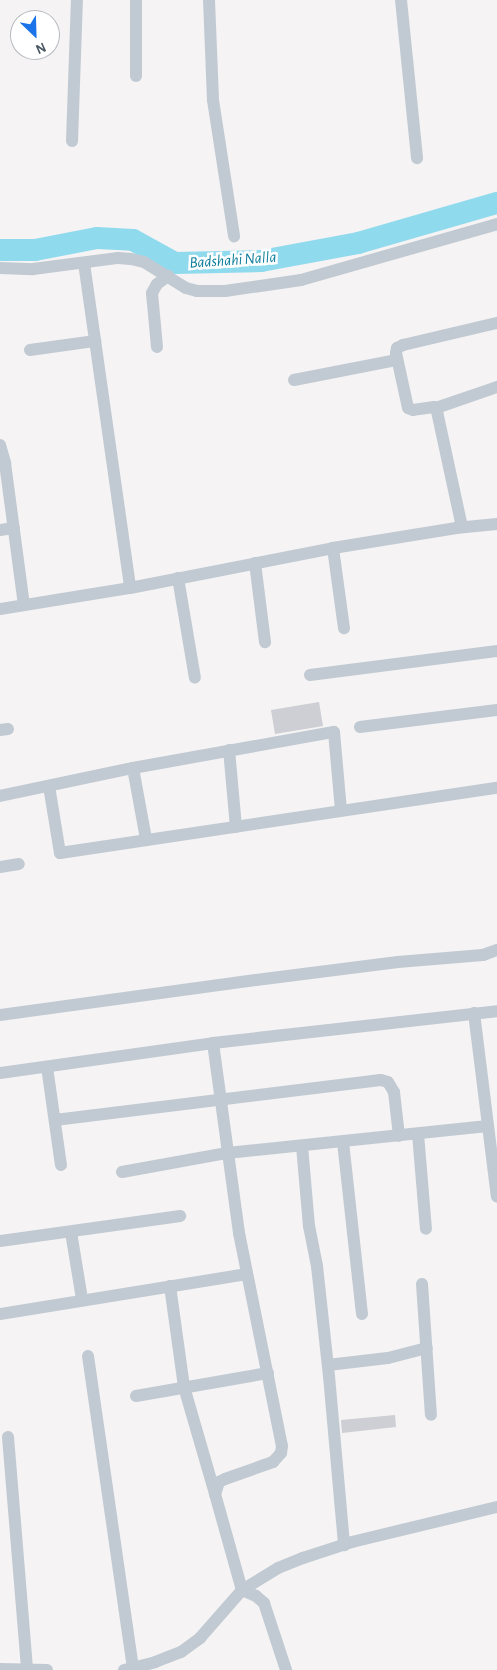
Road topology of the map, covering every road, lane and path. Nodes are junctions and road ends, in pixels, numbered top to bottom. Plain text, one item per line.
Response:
1 (77, 0) edge
2 (136, 0) edge
3 (209, 0) edge
4 (401, 0) edge
5 (136, 76) dead end
6 (72, 141) dead end
7 (417, 158) dead end
8 (497, 224) edge
9 (234, 236) dead end
10 (84, 263) junction
11 (0, 268) edge
12 (168, 276) junction
13 (497, 323) edge
14 (95, 341) junction
15 (157, 347) dead end
16 (30, 350) dead end
17 (397, 360) junction
18 (294, 380) dead end
19 (497, 387) edge
20 (436, 408) junction
21 (0, 445) edge
22 (497, 524) edge
23 (462, 527) junction
24 (14, 528) junction
25 (0, 530) edge
26 (333, 548) junction
27 (256, 563) junction
28 (178, 578) junction
29 (130, 588) junction
30 (24, 605) junction
31 (0, 609) edge
32 (344, 628) dead end
33 (265, 642) dead end
34 (497, 651) edge
35 (310, 675) dead end
36 (195, 678) dead end
37 (497, 710) edge
38 (360, 727) dead end
39 (229, 750) junction
40 (133, 768) junction
41 (49, 786) junction
42 (497, 788) edge
43 (0, 796) edge
44 (341, 811) junction
45 (236, 827) junction
46 (146, 839) junction
47 (19, 864) dead end
48 (0, 867) edge
49 (497, 950) edge
50 (497, 1011) edge
51 (474, 1013) junction
52 (0, 1015) edge
53 (213, 1043) junction
54 (47, 1066) junction
55 (0, 1073) edge
56 (220, 1099) junction
57 (55, 1120) junction
58 (488, 1126) junction
59 (418, 1134) junction
60 (399, 1136) junction
61 (343, 1142) junction
62 (302, 1146) junction
63 (227, 1153) junction
64 (61, 1165) dead end
65 (122, 1172) dead end
66 (497, 1196) edge
67 (180, 1216) dead end
68 (426, 1228) dead end
69 (72, 1232) junction
70 (0, 1241) edge
71 (247, 1274) junction
72 (422, 1284) dead end
73 (170, 1286) junction
74 (82, 1299) junction
75 (0, 1314) edge
76 (362, 1314) dead end
77 (427, 1348) junction
78 (88, 1356) dead end
79 (328, 1365) junction
80 (268, 1373) junction
81 (184, 1387) junction
82 (136, 1396) dead end
83 (431, 1415) dead end
84 (8, 1437) dead end
85 (215, 1494) junction
86 (497, 1506) edge
87 (344, 1545) junction
88 (242, 1590) junction
89 (0, 1669) edge
90 (27, 1670) edge
91 (47, 1670) edge
92 (128, 1670) edge
93 (286, 1670) edge

1 - 6 street
2 - 5 street
3 - 9 street
4 - 7 street
8 - 12 street
10 - 11 street
10 - 12 street
10 - 14 street
12 - 15 street
13 - 17 street
14 - 16 street
14 - 29 street
17 - 18 street
17 - 20 street
19 - 20 street
20 - 23 street
21 - 24 street
22 - 23 street
23 - 26 street
24 - 25 street
24 - 30 street
26 - 27 street
26 - 32 street
27 - 28 street
27 - 33 street
28 - 29 street
28 - 36 street
29 - 30 street
30 - 31 street
34 - 35 street
37 - 38 street
39 - 40 street
39 - 44 street
39 - 45 street
40 - 41 street
40 - 46 street
41 - 43 street
41 - 46 street
42 - 44 street
44 - 45 street
45 - 46 street
47 - 48 street
49 - 52 street
50 - 51 street
51 - 53 street
51 - 58 street
53 - 54 street
53 - 56 street
54 - 55 street
54 - 57 street
56 - 57 street
56 - 60 street
56 - 63 street
57 - 64 street
58 - 59 street
58 - 66 street
59 - 60 street
59 - 68 street
60 - 61 street
61 - 62 street
61 - 76 street
62 - 63 street
62 - 79 street
63 - 65 street
63 - 71 street
67 - 69 street
69 - 70 street
69 - 74 street
71 - 73 street
71 - 80 street
72 - 77 street
73 - 74 street
73 - 81 street
74 - 75 street
77 - 79 street
77 - 83 street
78 - 92 street
79 - 87 street
80 - 81 street
80 - 85 street
81 - 82 street
81 - 85 street
84 - 90 street
85 - 88 street
86 - 87 street
87 - 88 street
88 - 92 street
88 - 93 street
89 - 90 street
90 - 91 street

